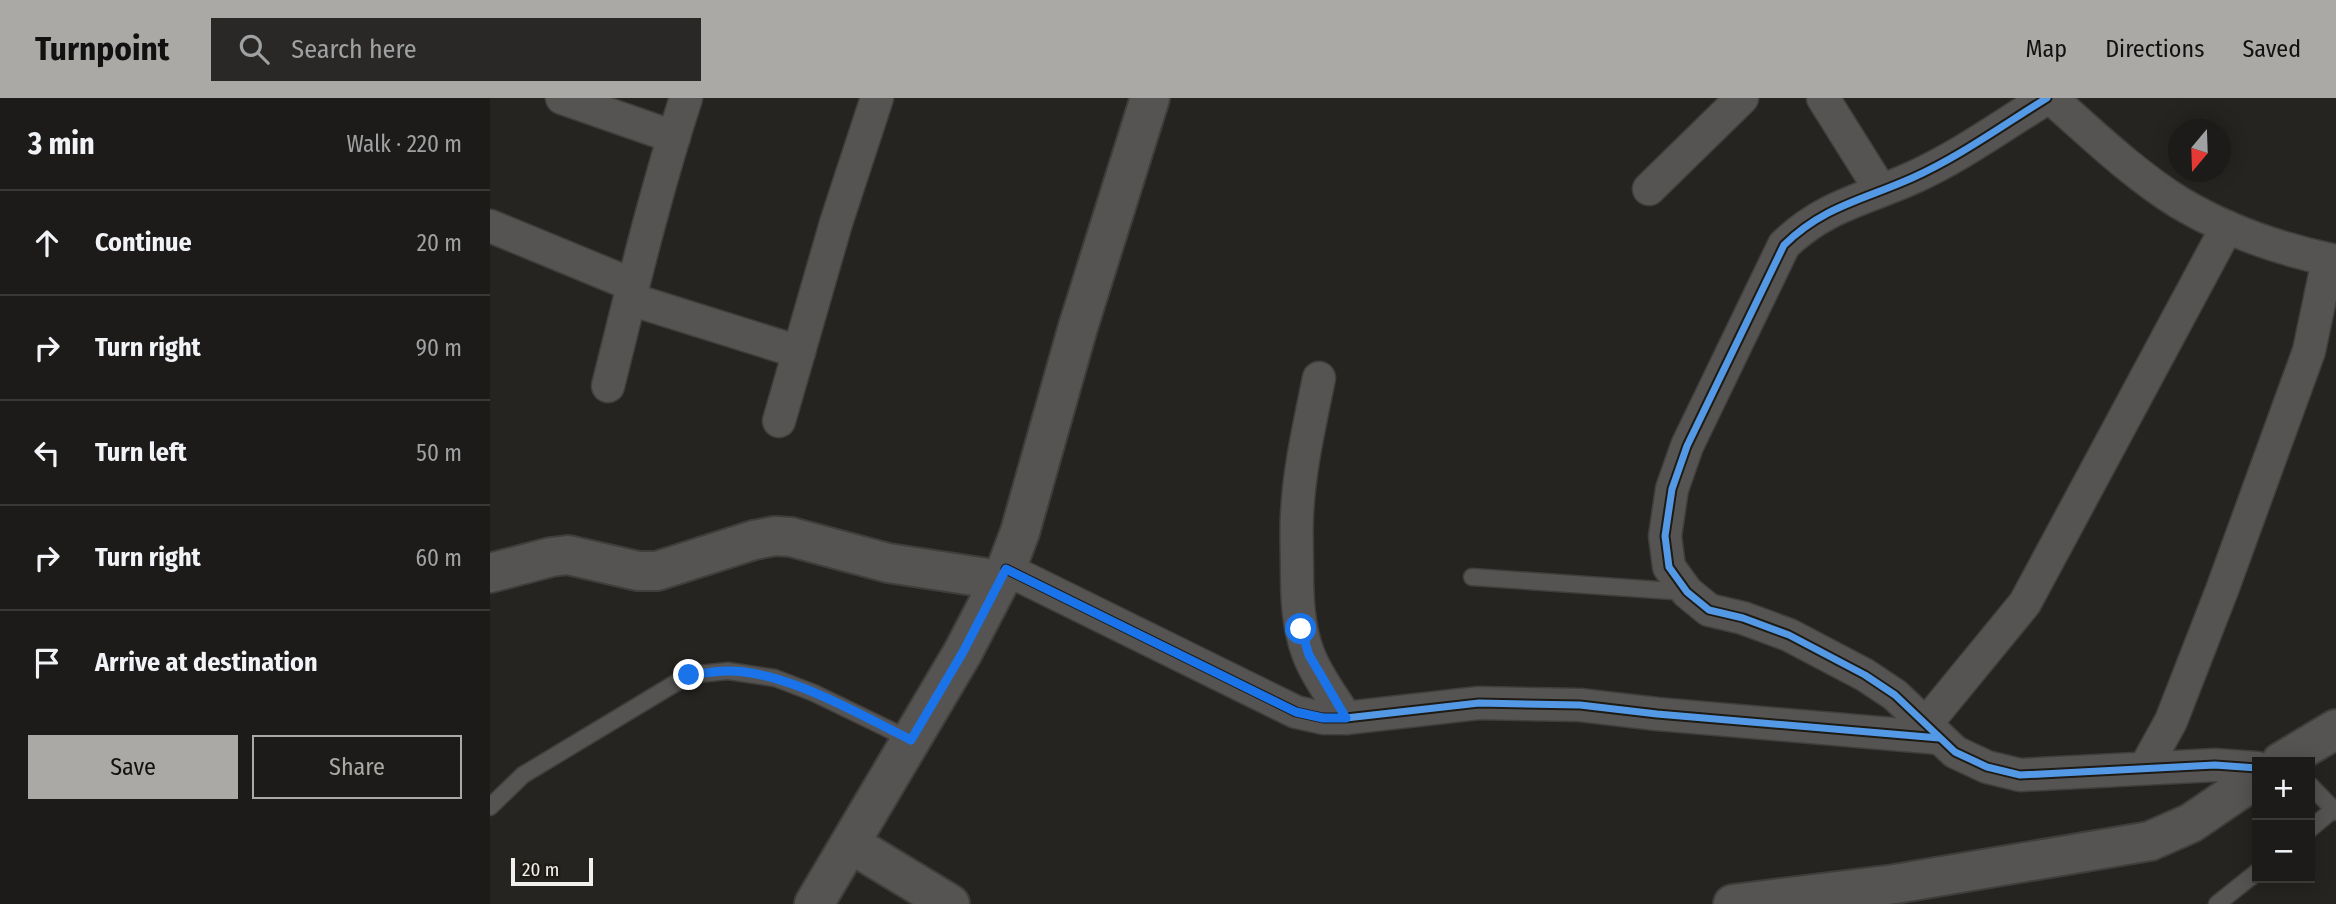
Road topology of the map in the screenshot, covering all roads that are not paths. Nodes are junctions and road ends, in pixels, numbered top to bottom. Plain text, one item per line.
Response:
1 (562, 98) edge
2 (687, 98) edge
3 (877, 98) edge
4 (1150, 98) edge
5 (1742, 98) edge
6 (1823, 98) edge
7 (2049, 98) edge
8 (674, 137) junction
9 (1649, 189) dead end
10 (1880, 190) junction
11 (490, 226) edge
12 (2227, 227) junction
13 (2332, 260) edge
14 (631, 292) junction
15 (799, 352) junction
16 (1319, 378) dead end
17 (608, 386) dead end
18 (779, 421) dead end
19 (490, 573) edge
20 (1003, 574) junction
21 (1472, 577) dead end
22 (1687, 592) junction
23 (1346, 718) junction
24 (2336, 729) edge
25 (1932, 731) junction
26 (911, 740) junction
27 (2297, 757) edge
28 (2252, 767) edge
29 (2145, 768) junction
30 (2252, 786) edge
31 (2315, 795) edge
32 (490, 807) edge
33 (2335, 810) edge
34 (2315, 825) edge
35 (851, 844) junction
36 (2252, 876) edge
37 (814, 904) edge
38 (950, 904) edge
39 (1733, 904) edge
40 (2217, 904) edge

1 - 8 street
2 - 8 street
3 - 15 street
4 - 20 street
5 - 9 street
6 - 10 street
7 - 10 street
7 - 12 street
8 - 14 street
10 - 22 street
11 - 14 street
12 - 13 street
12 - 25 street
13 - 29 street
14 - 15 street
14 - 17 street
15 - 18 street
16 - 23 street
19 - 20 street
20 - 23 street
20 - 26 street
21 - 22 lane
22 - 25 street
23 - 25 street
24 - 27 street
25 - 29 street
26 - 32 lane
26 - 35 street
28 - 29 street
30 - 39 street
31 - 33 lane
33 - 34 lane
35 - 37 street
35 - 38 street
36 - 40 lane

